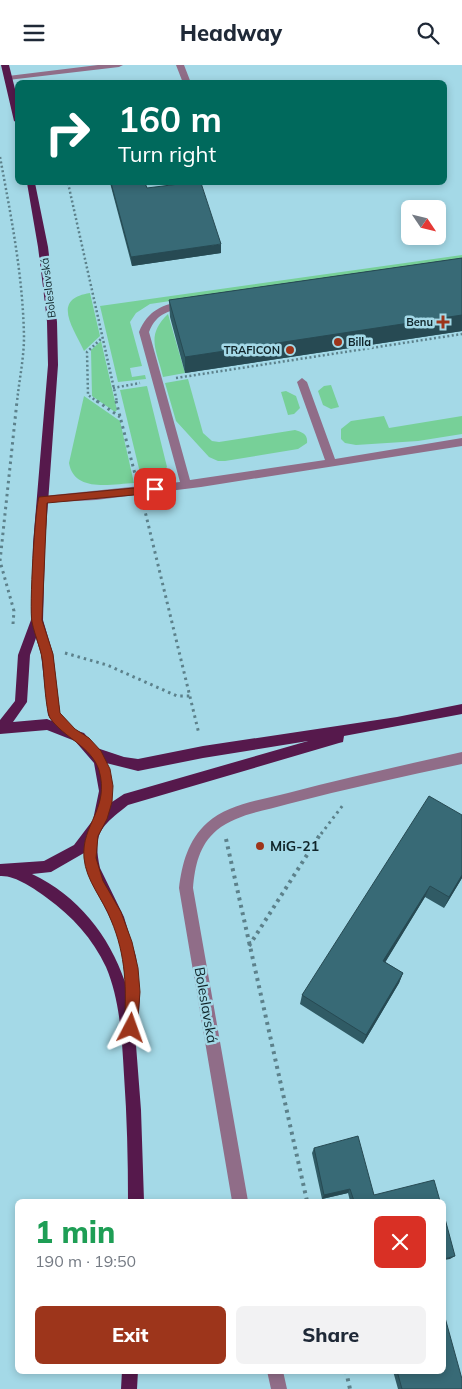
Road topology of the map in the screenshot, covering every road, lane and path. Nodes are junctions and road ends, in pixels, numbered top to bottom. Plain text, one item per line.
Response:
1 (5, 65) edge
2 (119, 65) edge
3 (180, 65) edge
4 (5, 76) edge
5 (186, 80) edge
6 (15, 111) edge
7 (0, 157) edge
8 (31, 185) edge
9 (198, 302) edge
10 (24, 325) dead end
11 (462, 334) edge
12 (102, 337) dead end
13 (157, 381) junction
14 (302, 382) dead end
15 (113, 388) dead end
16 (120, 417) dead end
17 (462, 441) edge
18 (331, 462) junction
19 (186, 485) junction
20 (43, 500) junction
21 (37, 620) junction
22 (462, 709) edge
23 (397, 722) junction
24 (0, 729) edge
25 (70, 732) junction
26 (97, 754) junction
27 (462, 758) edge
28 (364, 779) junction
29 (101, 819) junction
30 (222, 819) junction
31 (92, 835) junction
32 (6, 871) edge
33 (249, 946) junction
34 (129, 1040) junction
35 (136, 1199) edge
36 (240, 1199) edge
37 (307, 1199) edge
38 (130, 1374) edge
39 (276, 1374) edge
40 (347, 1374) edge
41 (129, 1389) edge
42 (279, 1389) edge
43 (350, 1389) edge

1 - 4 main road
2 - 4 street
3 - 5 street
4 - 6 main road
7 - 10 path
8 - 20 main road, Boleslavská
9 - 13 street
11 - 13 path
12 - 16 path
13 - 15 path
13 - 19 street
14 - 18 street
17 - 18 street
18 - 19 street
19 - 20 street
20 - 21 main road, Boleslavská
21 - 24 main road
21 - 25 main road
22 - 23 main road
23 - 26 main road
23 - 29 main road
24 - 25 main road
25 - 26 main road
26 - 29 main road
27 - 28 street
28 - 30 street
28 - 33 path
29 - 31 main road
30 - 33 path
30 - 36 street, Boleslavská
31 - 32 main road
31 - 34 main road
32 - 34 main road
33 - 37 path
34 - 35 main road
38 - 41 main road
39 - 42 street
40 - 43 path

